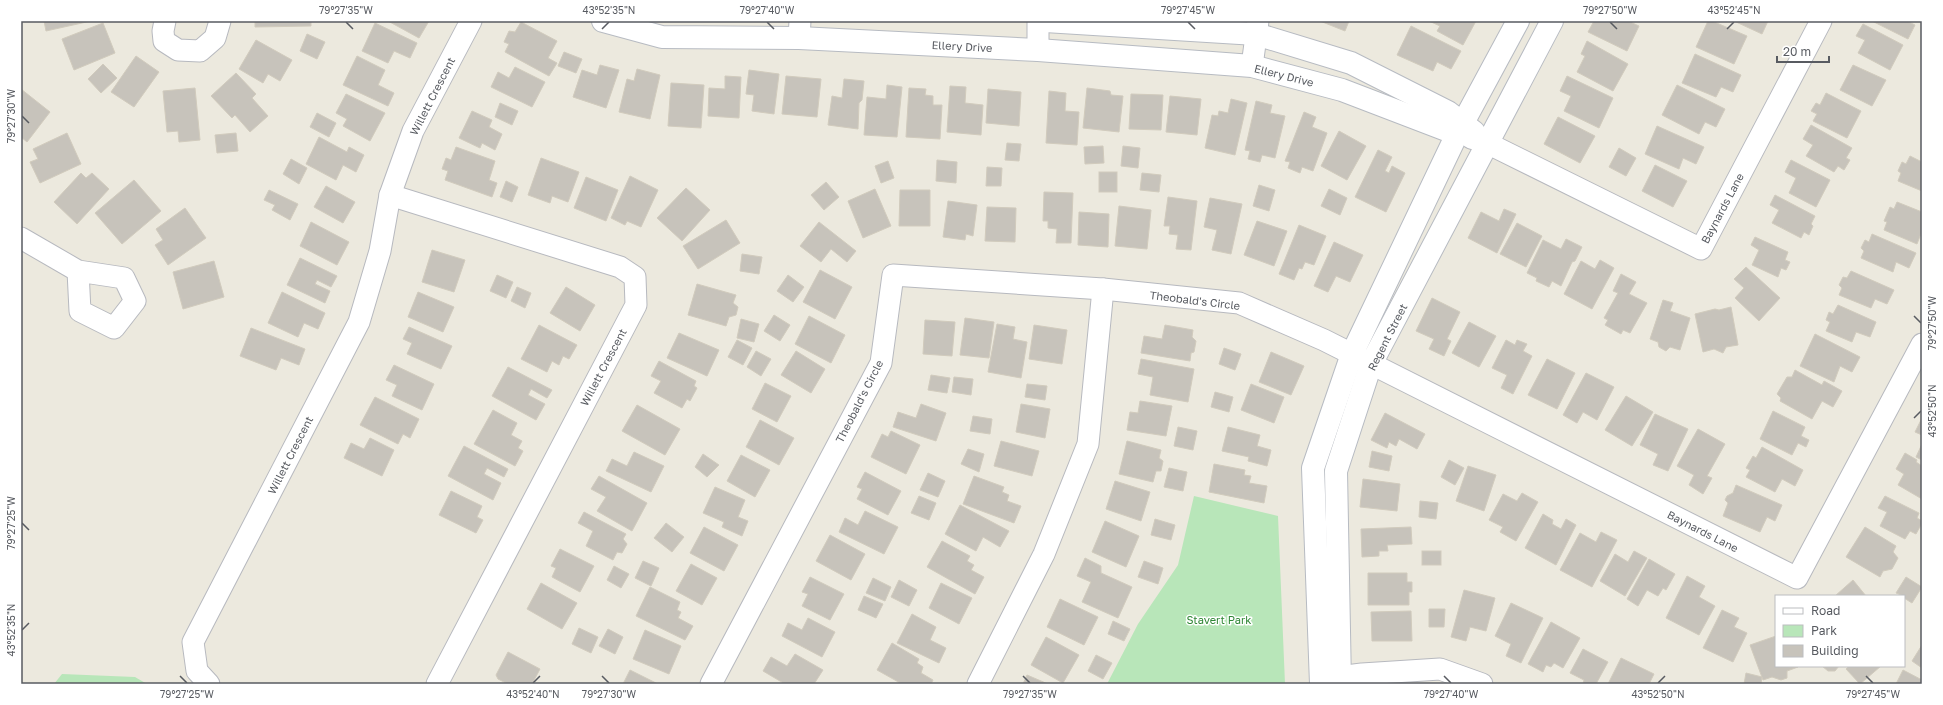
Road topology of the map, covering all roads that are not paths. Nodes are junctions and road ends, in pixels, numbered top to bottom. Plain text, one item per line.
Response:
1 (165, 21) edge
2 (220, 21) edge
3 (471, 21) edge
4 (603, 21) edge
5 (1038, 21) edge
6 (1045, 21) edge
7 (1518, 21) edge
8 (1552, 21) edge
9 (1821, 21) edge
10 (1257, 28) edge
11 (799, 30) edge
12 (1038, 50) junction
13 (1252, 66) junction
14 (1460, 128) junction
15 (1487, 143) junction
16 (390, 195) junction
17 (21, 238) edge
18 (78, 271) dead end
19 (1103, 289) junction
20 (1922, 344) edge
21 (1352, 354) junction
22 (1371, 364) junction
23 (1331, 681) edge
24 (209, 684) edge
25 (437, 684) edge
26 (711, 684) edge
27 (978, 684) edge
28 (1482, 684) edge

1 - 2 street
3 - 16 street, Willett Crescent
4 - 11 street, Ellery Drive
5 - 12 street
6 - 10 street, Ellery Drive
7 - 14 street, Regent Street
8 - 15 street, Regent Street
9 - 15 street, Baynards Lane
10 - 13 street
10 - 14 street, Ellery Drive
11 - 12 street, Ellery Drive
12 - 13 street, Ellery Drive
13 - 14 street, Ellery Drive
14 - 15 street, Ellery Drive
14 - 21 street, Regent Street
15 - 22 street, Regent Street
16 - 24 street, Willett Crescent
16 - 25 street, Willett Crescent
17 - 18 street
19 - 21 street, Theobald's Circle
19 - 26 street, Theobald's Circle
19 - 27 street
20 - 22 street, Baynards Lane
21 - 22 street, Theobald's Circle
21 - 23 street, Regent Street
22 - 23 street, Regent Street
23 - 28 street

